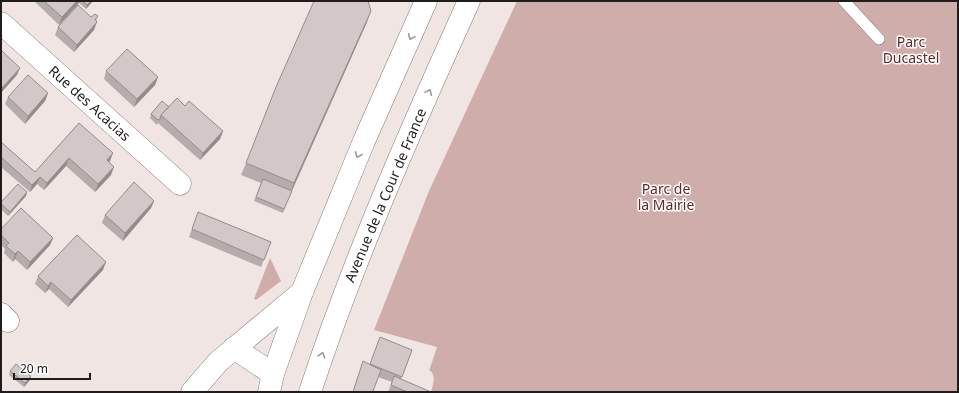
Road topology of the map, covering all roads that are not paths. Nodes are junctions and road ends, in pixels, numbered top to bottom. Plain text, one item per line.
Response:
1 (426, 1) edge
2 (469, 1) edge
3 (844, 1) edge
4 (1, 22) edge
5 (879, 39) dead end
6 (180, 184) dead end
7 (302, 292) junction
8 (234, 348) junction
9 (271, 383) edge
10 (192, 392) edge
11 (310, 392) edge

1 -> 7 main road
11 -> 2 main road, Avenue de la Cour de France
3 - 5 lane
4 - 6 main road, Rue des Acacias
7 - 8 main road
7 - 9 main road
8 - 9 main road
8 - 10 main road

